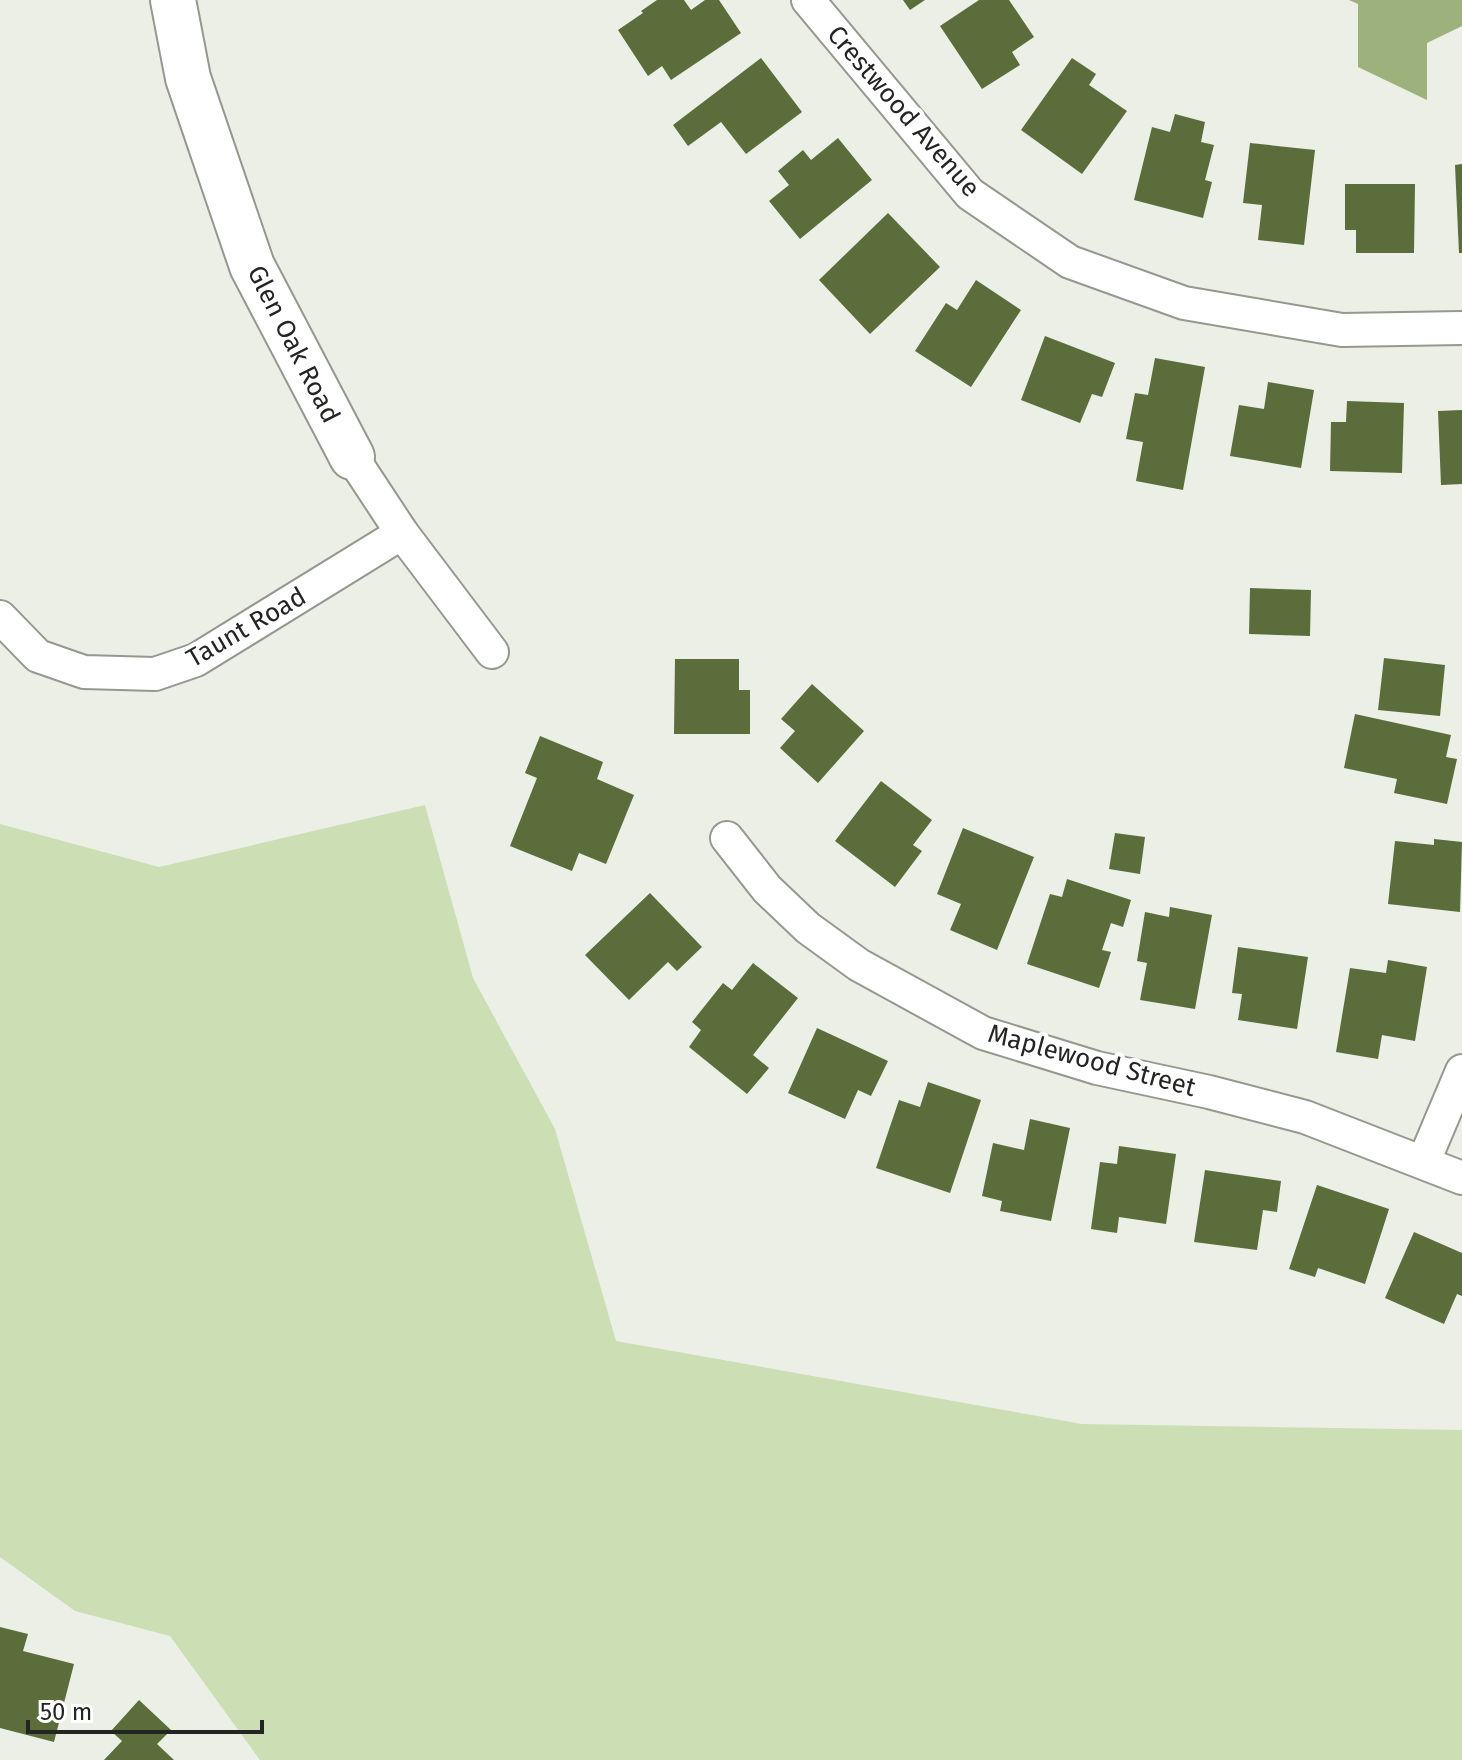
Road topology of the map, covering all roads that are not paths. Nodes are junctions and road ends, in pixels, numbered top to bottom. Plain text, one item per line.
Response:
1 (173, 0) edge
2 (808, 0) edge
3 (1462, 328) edge
4 (352, 457) joint
5 (402, 533) junction
6 (0, 617) edge
7 (492, 652) dead end
8 (727, 838) dead end
9 (1462, 1071) edge
10 (1424, 1161) junction
11 (1462, 1178) edge

1 - 4 street, Glen Oak Road
2 - 3 street, Crestwood Avenue
4 - 5 street, Glen Oak Road
5 - 6 street, Taunt Road
5 - 7 street, Glen Oak Road
8 - 10 street, Maplewood Street
9 - 10 street
10 - 11 street, Maplewood Street

